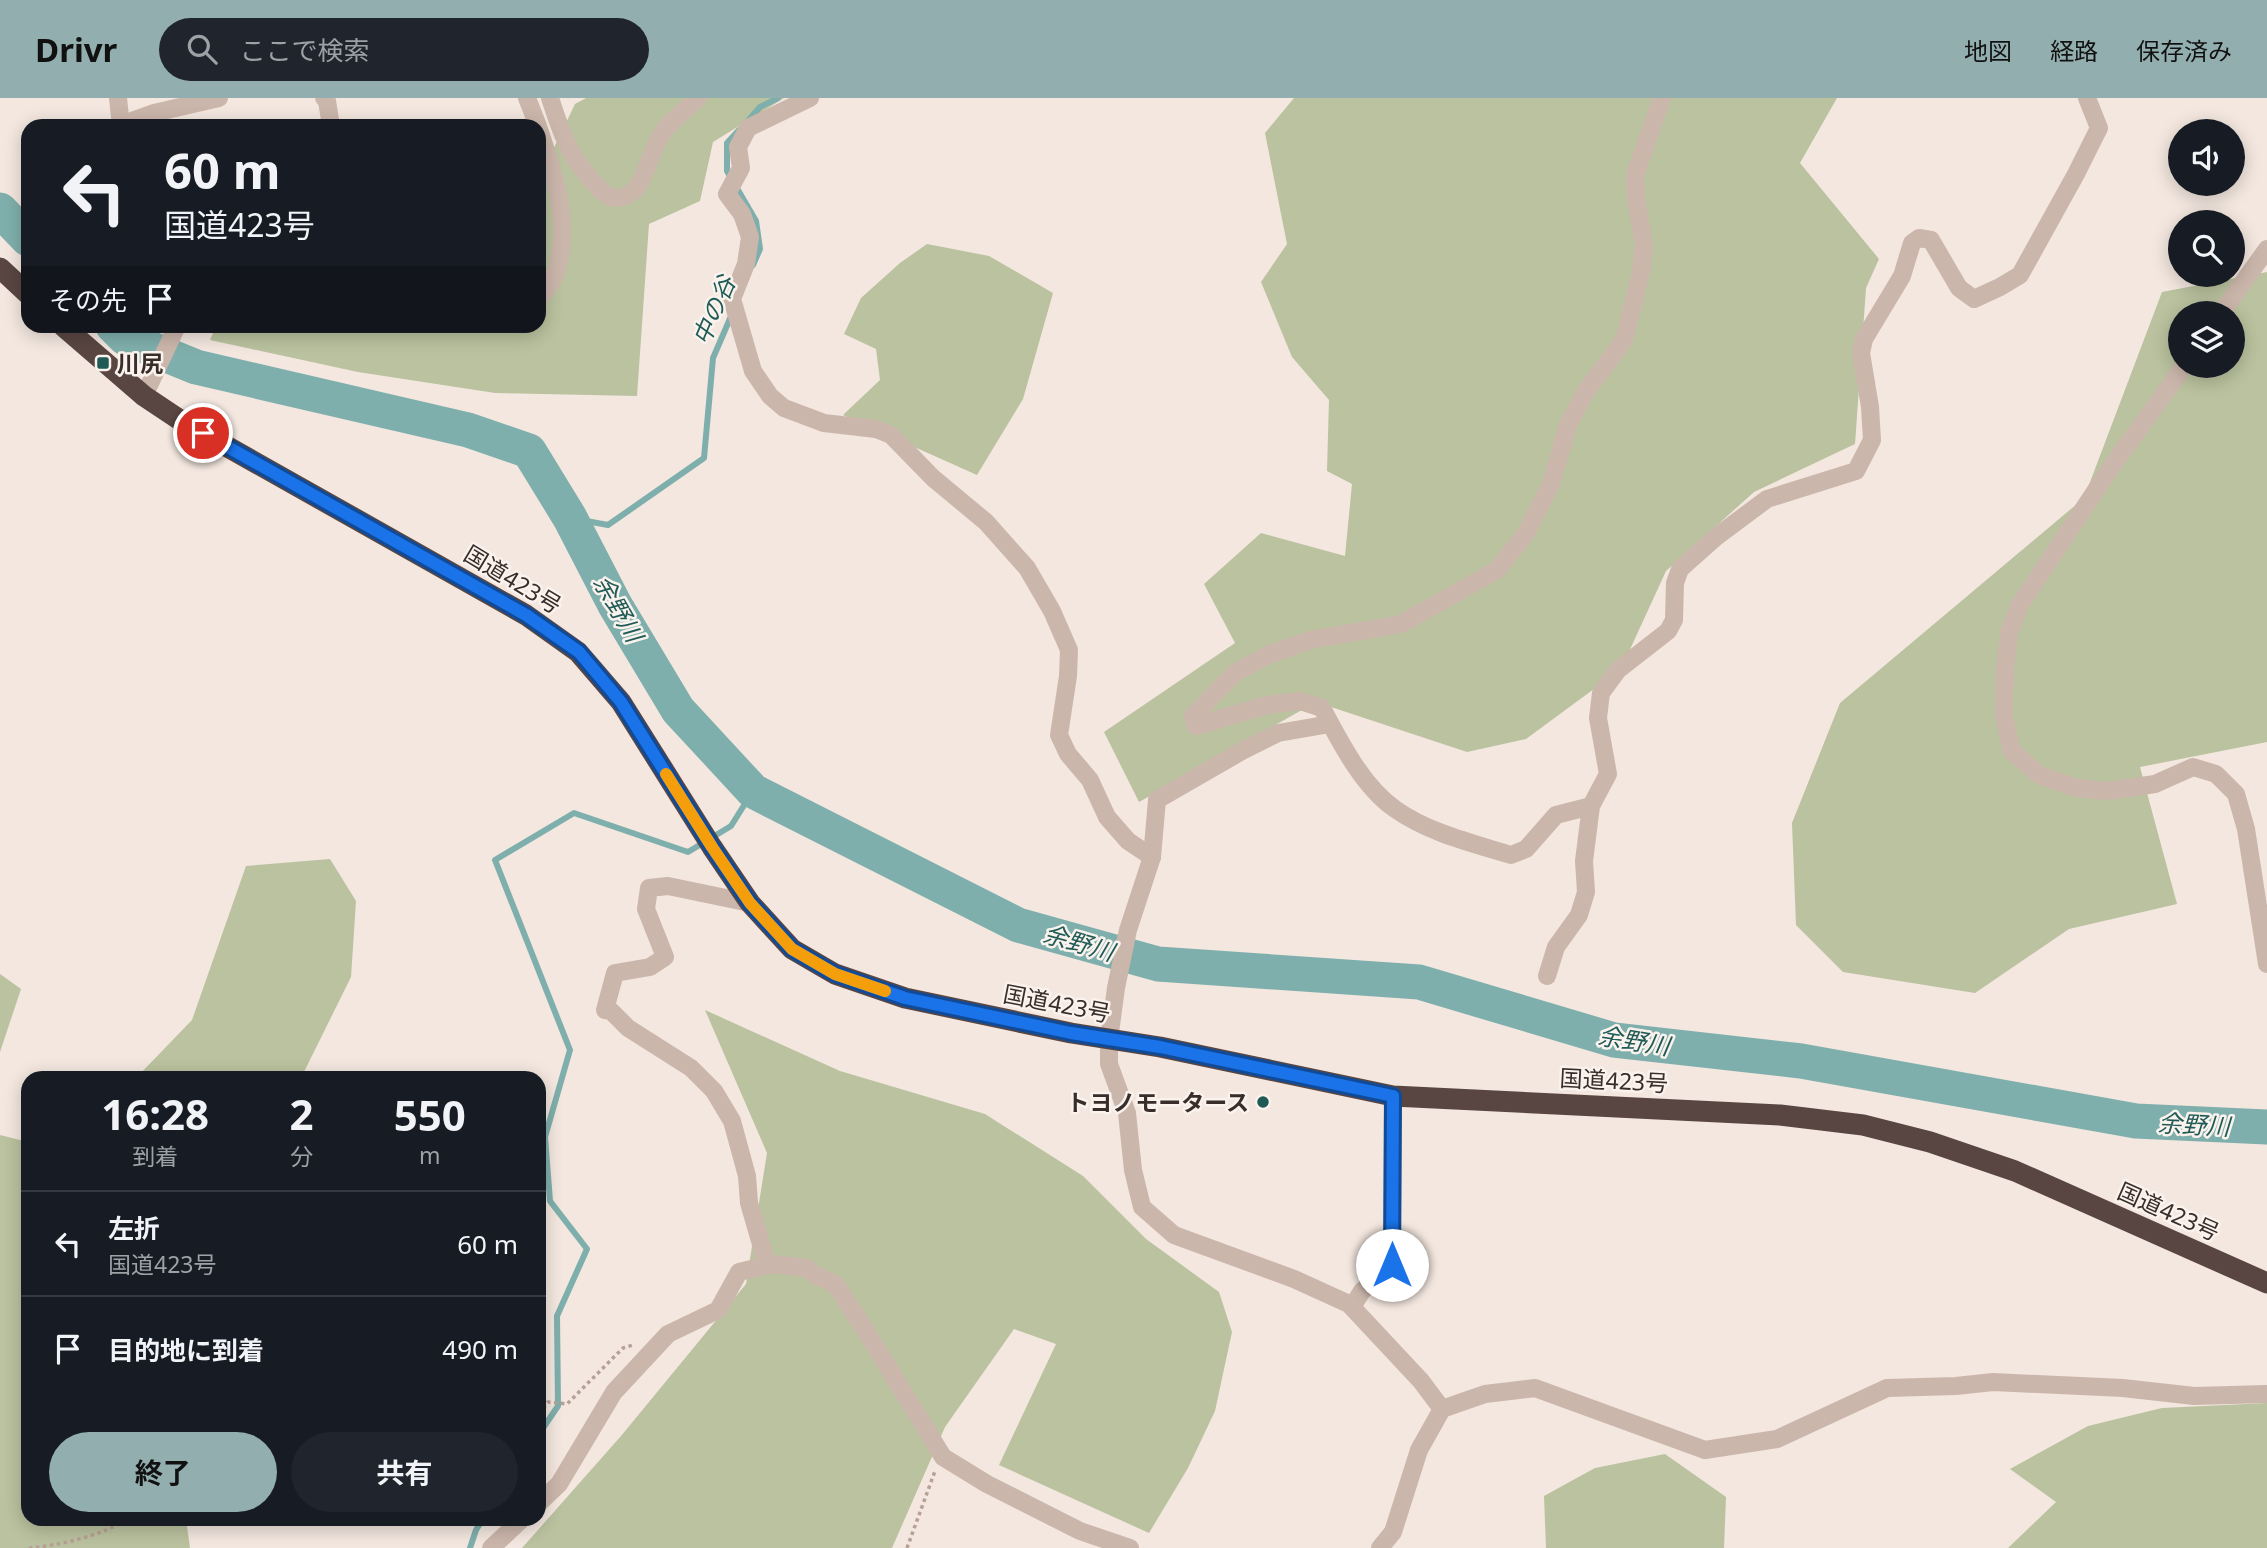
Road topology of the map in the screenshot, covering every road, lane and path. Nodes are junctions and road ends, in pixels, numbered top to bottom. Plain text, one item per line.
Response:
1 (118, 98) edge
2 (219, 98) edge
3 (324, 98) edge
4 (527, 98) edge
5 (550, 98) edge
6 (698, 98) edge
7 (810, 98) edge
8 (1662, 98) edge
9 (2087, 98) edge
10 (120, 119) edge
11 (139, 119) edge
12 (331, 119) edge
13 (535, 119) edge
14 (546, 152) edge
15 (2267, 249) edge
16 (0, 268) edge
17 (21, 288) edge
18 (546, 288) edge
19 (2230, 301) edge
20 (70, 333) edge
21 (174, 333) edge
22 (2175, 378) edge
23 (144, 396) junction
24 (1330, 724) junction
25 (1591, 806) junction
26 (1152, 857) junction
27 (750, 903) junction
28 (2267, 964) edge
29 (1548, 976) dead end
30 (1109, 1040) junction
31 (1393, 1096) junction
32 (767, 1265) junction
33 (2267, 1283) edge
34 (1352, 1307) junction
35 (634, 1344) dead end
36 (2267, 1394) edge
37 (546, 1405) edge
38 (1442, 1409) junction
39 (943, 1457) junction
40 (546, 1496) edge
41 (117, 1526) edge
42 (515, 1526) edge
43 (29, 1548) edge
44 (491, 1548) edge
45 (907, 1548) edge
46 (1130, 1548) edge
47 (1380, 1548) edge

1 - 10 street
2 - 11 street
3 - 12 street
4 - 13 street
5 - 6 street
7 - 26 street
8 - 24 street
9 - 25 street
14 - 18 street
15 - 19 street
16 - 17 highway
20 - 23 highway, 国道423号
21 - 23 street
22 - 28 street
23 - 27 highway, 国道423号
24 - 25 street
24 - 26 street
25 - 29 street
26 - 30 street
27 - 30 highway, 国道423号
27 - 32 street
30 - 31 highway, 国道423号
30 - 34 street
31 - 33 highway, 国道423号
31 - 34 street
32 - 39 street
32 - 40 street
34 - 38 street
35 - 37 path
36 - 38 street
38 - 47 street
39 - 45 path
39 - 46 street
41 - 43 path
42 - 44 street

